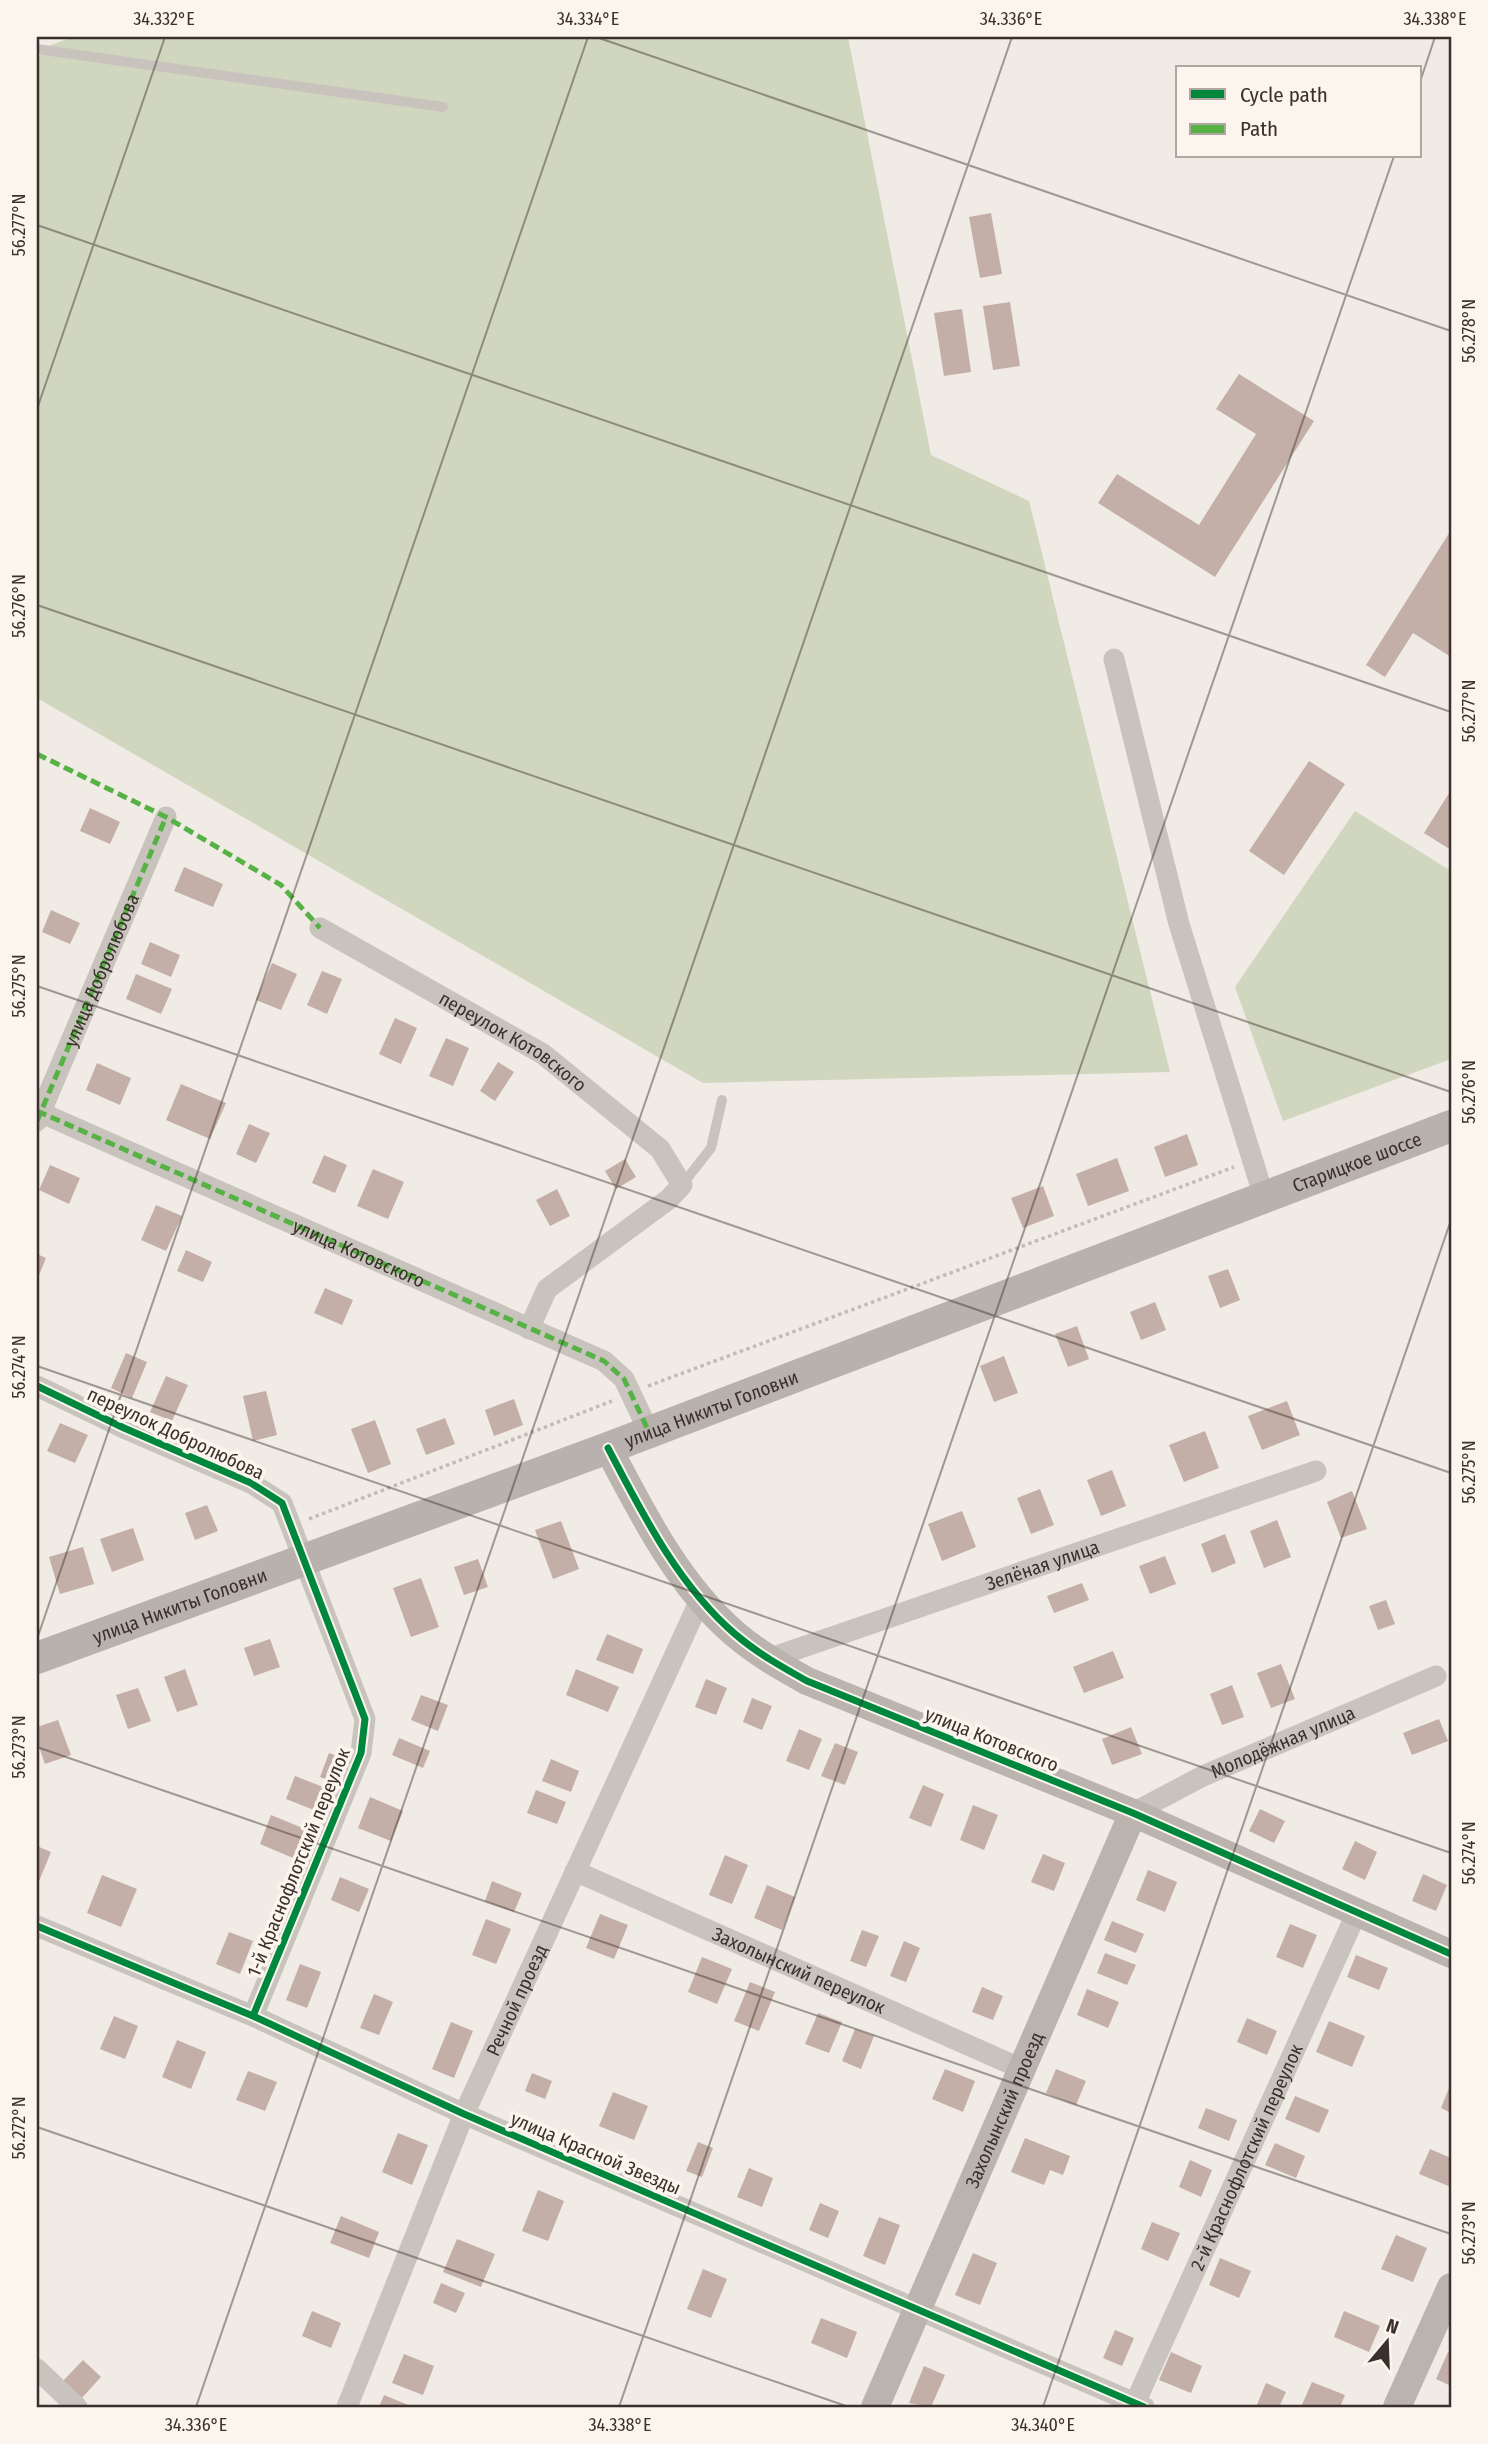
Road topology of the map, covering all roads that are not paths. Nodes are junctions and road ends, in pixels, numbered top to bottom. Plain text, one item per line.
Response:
1 (37, 50) edge
2 (443, 107) dead end
3 (1114, 659) dead end
4 (166, 817) dead end
5 (320, 928) dead end
6 (722, 1100) dead end
7 (38, 1115) edge
8 (1451, 1126) edge
9 (682, 1185) junction
10 (1264, 1197) junction
11 (529, 1329) junction
12 (37, 1386) edge
13 (649, 1432) junction
14 (608, 1448) junction
15 (1316, 1471) dead end
16 (304, 1561) junction
17 (701, 1598) junction
18 (37, 1658) edge
19 (768, 1659) junction
20 (1436, 1676) dead end
21 (1133, 1813) junction
22 (576, 1871) junction
23 (1357, 1912) junction
24 (37, 1927) edge
25 (1451, 1954) edge
26 (253, 2016) junction
27 (1022, 2069) junction
28 (464, 2114) junction
29 (1451, 2287) edge
30 (919, 2308) junction
31 (37, 2369) edge
32 (1139, 2405) edge
33 (77, 2407) edge
34 (347, 2407) edge
35 (875, 2407) edge
36 (1397, 2407) edge

1 - 2 lane
3 - 10 street
4 - 7 street, улица Добролюбова
5 - 9 street, переулок Котовского
6 - 9 lane
7 - 11 street, улица Котовского
8 - 10 main road, Старицкое шоссе
9 - 11 street
10 - 13 main road, улица Никиты Головни
11 - 13 street, улица Котовского
12 - 16 street, переулок Добролюбова
13 - 14 main road, улица Никиты Головни
14 - 16 main road, улица Никиты Головни
14 - 17 street, улица Котовского
15 - 19 street, Зелёная улица
16 - 18 main road, улица Никиты Головни
16 - 26 street, 1-й Краснофлотский переулок
17 - 19 street, улица Котовского
17 - 22 street, Речной проезд
19 - 21 street, улица Котовского
20 - 21 street, Молодёжная улица
21 - 23 street, улица Котовского
21 - 27 street, Захолынский проезд
22 - 27 street, Захолынский переулок
22 - 28 street, Речной проезд
23 - 25 street, улица Котовского
23 - 32 street, 2-й Краснофлотский переулок
24 - 26 street, улица Красной Звезды
26 - 28 street, улица Красной Звезды
27 - 30 street, Захолынский проезд
28 - 30 street, улица Красной Звезды
28 - 34 street, Речной проезд
29 - 36 street
30 - 32 street, улица Красной Звезды
30 - 35 street, Захолынский проезд
31 - 33 street

